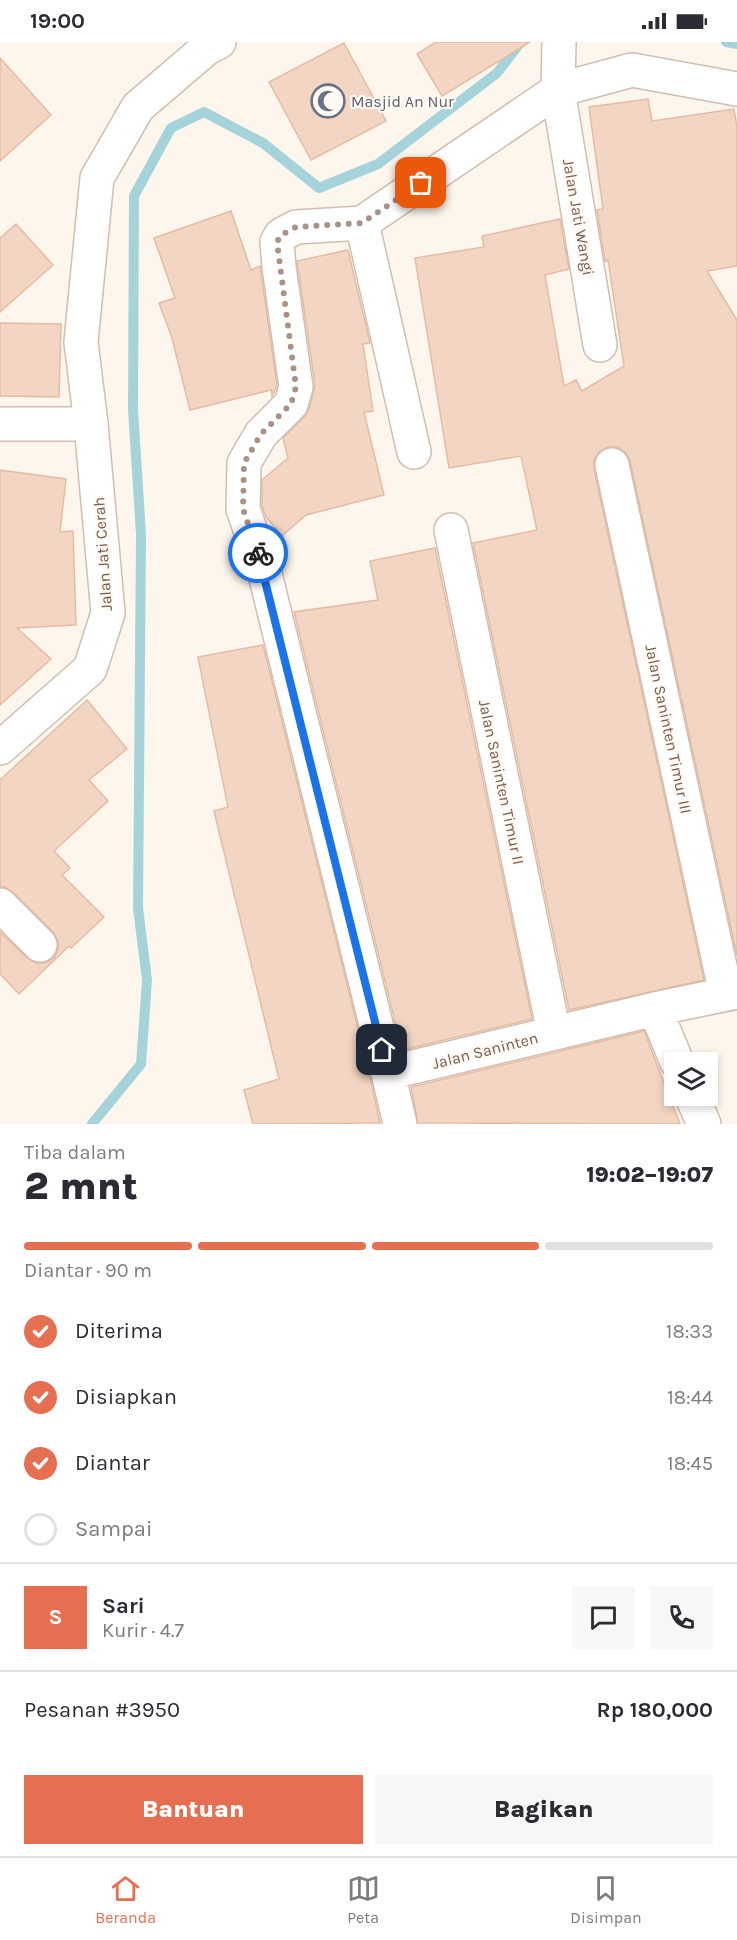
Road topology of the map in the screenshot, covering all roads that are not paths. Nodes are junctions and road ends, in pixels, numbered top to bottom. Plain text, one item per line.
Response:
1 (219, 42) edge
2 (559, 42) edge
3 (557, 82) junction
4 (737, 89) edge
5 (362, 223) junction
6 (600, 345) dead end
7 (0, 424) edge
8 (92, 424) junction
9 (414, 452) dead end
10 (612, 465) dead end
11 (451, 530) dead end
12 (0, 748) edge
13 (0, 905) edge
14 (40, 945) dead end
15 (731, 993) edge
16 (655, 1009) junction
17 (554, 1033) junction
18 (673, 1052) edge
19 (388, 1073) junction
20 (697, 1106) edge
21 (400, 1124) edge
22 (704, 1124) edge

1 - 8 street, Jalan Jati Cerah
2 - 3 street, Jalan Jati Wangi
3 - 4 street
3 - 5 street
3 - 6 street, Jalan Jati Wangi
5 - 9 street
5 - 19 street
7 - 8 street
8 - 12 street, Jalan Jati Cerah
10 - 15 street, Jalan Saninten Timur III
11 - 17 street, Jalan Saninten Timur II
13 - 14 street
15 - 16 street, Jalan Saninten
16 - 17 street, Jalan Saninten
16 - 18 street
17 - 19 street, Jalan Saninten
19 - 21 street
20 - 22 street

